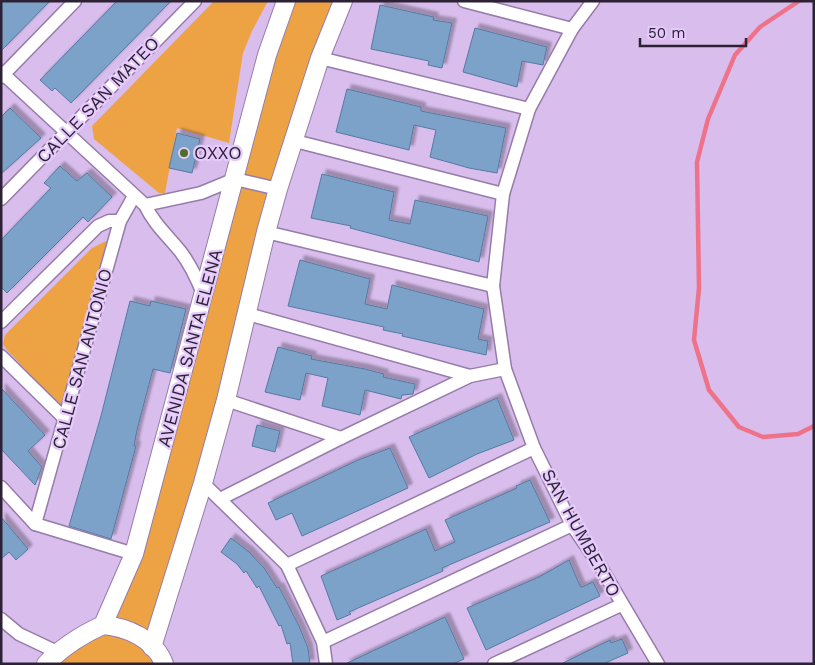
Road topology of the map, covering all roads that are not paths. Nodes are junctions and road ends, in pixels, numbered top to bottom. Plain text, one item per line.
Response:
1 (75, 1) edge
2 (195, 1) edge
3 (286, 1) edge
4 (342, 1) edge
5 (464, 1) edge
6 (592, 1) edge
7 (572, 29) junction
8 (320, 58) junction
9 (2, 74) edge
10 (529, 109) junction
11 (67, 133) junction
12 (295, 141) junction
13 (235, 179) junction
14 (278, 189) junction
15 (503, 194) junction
16 (134, 196) junction
17 (1, 199) edge
18 (145, 205) junction
19 (120, 220) junction
20 (266, 232) junction
21 (493, 286) junction
22 (204, 296) junction
23 (248, 314) junction
24 (1, 322) edge
25 (1, 356) edge
26 (505, 369) junction
27 (470, 376) junction
28 (226, 400) junction
29 (65, 419) junction
30 (341, 438) junction
31 (534, 448) junction
32 (203, 483) junction
33 (1, 487) edge
34 (220, 499) junction
35 (35, 524) junction
36 (572, 526) junction
37 (134, 554) junction
38 (287, 565) junction
39 (621, 604) junction
40 (1, 620) edge
41 (103, 625) junction
42 (323, 642) junction
43 (152, 647) junction
44 (52, 658) edge
45 (164, 664) edge
46 (326, 664) edge
47 (494, 664) edge
48 (658, 664) edge

1 - 9 street
2 - 11 street, CALLE SAN MATEO
3 - 13 street, AVENIDA SANTA ELENA
4 - 8 street
5 - 7 street
6 - 7 street, SAN HUMBERTO
7 - 10 street, SAN HUMBERTO
8 - 10 street
8 - 12 street
9 - 11 street
10 - 15 street, SAN HUMBERTO
11 - 16 street
11 - 17 street, CALLE SAN MATEO
12 - 14 street
12 - 15 street
13 - 14 street
13 - 18 street
13 - 22 street, AVENIDA SANTA ELENA
14 - 20 street
15 - 21 street, SAN HUMBERTO
16 - 18 street
16 - 19 street, CALLE SAN ANTONIO
18 - 22 street
19 - 24 street
19 - 29 street, CALLE SAN ANTONIO
20 - 21 street
20 - 23 street
21 - 26 street, SAN HUMBERTO
22 - 37 street, AVENIDA SANTA ELENA
23 - 27 street
23 - 28 street
25 - 29 street
26 - 27 street
26 - 31 street, SAN HUMBERTO
27 - 30 street
28 - 30 street
28 - 32 street
29 - 35 street, CALLE SAN ANTONIO
30 - 34 street
31 - 36 street, SAN HUMBERTO
31 - 38 street
32 - 34 street
32 - 43 street
33 - 35 street
34 - 38 street
35 - 37 street
36 - 39 street, SAN HUMBERTO
36 - 42 street
37 - 41 street, AVENIDA SANTA ELENA
38 - 42 street
39 - 47 street
39 - 48 street, SAN HUMBERTO
40 - 44 street
41 - 43 street
41 - 44 street
42 - 46 street
43 - 45 street

